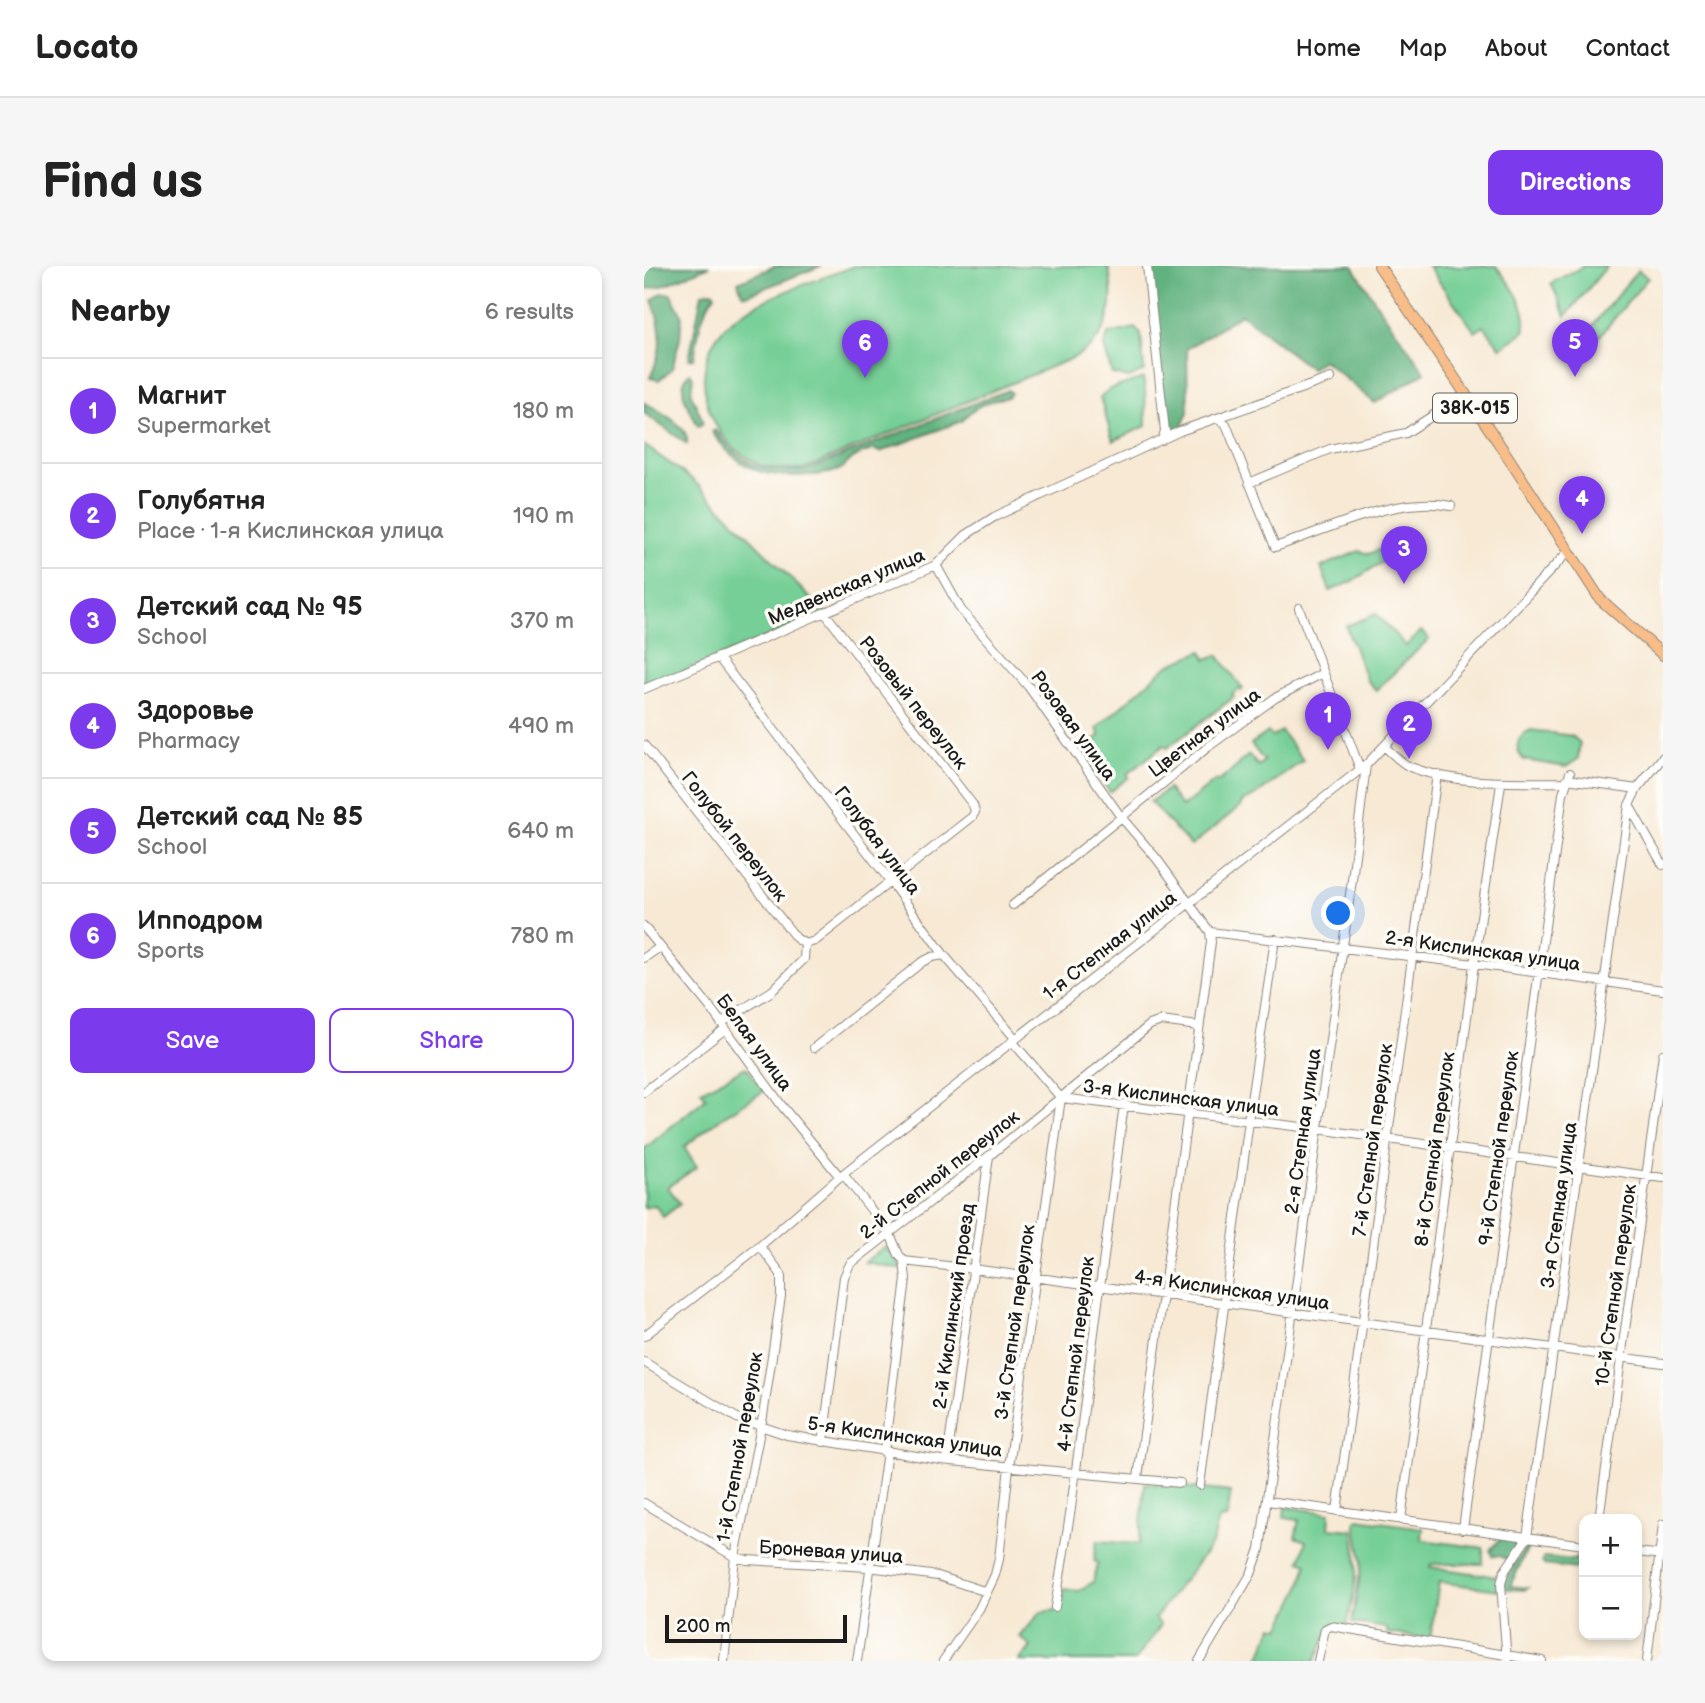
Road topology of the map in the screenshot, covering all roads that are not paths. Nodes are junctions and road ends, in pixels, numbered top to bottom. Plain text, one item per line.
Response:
1 (1147, 266) edge
2 (1379, 266) edge
3 (1331, 378) dead end
4 (1466, 394) junction
5 (1219, 419) junction
6 (1162, 440) junction
7 (1249, 483) junction
8 (1451, 506) dead end
9 (1569, 551) junction
10 (936, 565) junction
11 (1299, 608) dead end
12 (825, 613) junction
13 (1663, 655) edge
14 (718, 657) junction
15 (1323, 673) junction
16 (644, 689) edge
17 (644, 745) edge
18 (1385, 747) junction
19 (1663, 757) edge
20 (1363, 767) junction
21 (1437, 774) junction
22 (1568, 778) junction
23 (1501, 783) junction
24 (1637, 789) junction
25 (1629, 805) junction
26 (1121, 817) junction
27 (1663, 865) edge
28 (890, 881) junction
29 (1188, 903) junction
30 (1013, 905) dead end
31 (644, 928) edge
32 (1210, 932) junction
33 (1275, 939) junction
34 (805, 944) junction
35 (660, 947) junction
36 (1343, 947) junction
37 (944, 955) junction
38 (1412, 957) junction
39 (644, 958) edge
40 (1474, 964) junction
41 (1538, 974) junction
42 (1604, 982) junction
43 (1663, 990) edge
44 (723, 1026) junction
45 (1198, 1026) junction
46 (1014, 1039) junction
47 (814, 1048) dead end
48 (1663, 1054) edge
49 (644, 1092) edge
50 (1061, 1098) junction
51 (1124, 1104) junction
52 (1187, 1113) junction
53 (1249, 1121) junction
54 (1318, 1129) junction
55 (1388, 1140) junction
56 (1450, 1149) junction
57 (989, 1156) junction
58 (1513, 1158) junction
59 (1580, 1167) junction
60 (841, 1175) junction
61 (1646, 1176) junction
62 (1663, 1178) edge
63 (890, 1234) junction
64 (760, 1246) junction
65 (904, 1261) junction
66 (973, 1269) junction
67 (1035, 1279) junction
68 (1099, 1287) junction
69 (1163, 1295) junction
70 (1224, 1305) junction
71 (1293, 1314) junction
72 (1362, 1322) junction
73 (1425, 1331) junction
74 (644, 1336) edge
75 (1489, 1340) junction
76 (1555, 1348) junction
77 (1621, 1357) junction
78 (644, 1362) edge
79 (1663, 1363) edge
80 (760, 1428) junction
81 (822, 1442) junction
82 (886, 1452) junction
83 (947, 1460) junction
84 (1009, 1467) junction
85 (1075, 1472) junction
86 (1138, 1478) junction
87 (1180, 1483) dead end
88 (1200, 1485) dead end
89 (1268, 1501) junction
90 (644, 1503) edge
91 (1337, 1511) junction
92 (1600, 1514) edge
93 (1401, 1520) junction
94 (1663, 1524) edge
95 (1463, 1529) junction
96 (1527, 1538) junction
97 (1579, 1544) edge
98 (1642, 1553) edge
99 (1661, 1555) edge
100 (735, 1557) junction
101 (869, 1567) junction
102 (987, 1592) junction
103 (1055, 1607) dead end
104 (1507, 1658) edge
105 (723, 1661) edge
106 (857, 1661) edge
107 (943, 1661) edge
108 (1199, 1661) edge
109 (1318, 1661) edge
110 (1542, 1661) edge
111 (1647, 1661) edge

1 - 6 street
2 - 4 main road, 38К-015
3 - 5 street, Медвенская улица
4 - 7 street
4 - 9 main road, 38К-015
5 - 6 street, Медвенская улица
5 - 7 street
6 - 10 street, Медвенская улица
7 - 8 street
9 - 13 main road, 38К-015
9 - 18 street, 1-я Степная улица
10 - 12 street, Медвенская улица
10 - 26 street, Розовая улица
11 - 15 street
12 - 14 street, Медвенская улица
12 - 28 street, Розовый переулок
14 - 16 street, Медвенская улица
14 - 28 street, Голубая улица
15 - 20 street
15 - 26 street, Цветная улица
17 - 34 street, Голубой переулок
18 - 20 street, 1-я Степная улица
18 - 21 street
19 - 24 street, 3-я Степная улица
20 - 29 street, 1-я Степная улица
20 - 36 street, 2-я Степная улица
21 - 23 street
21 - 38 street, 7-й Степной переулок
22 - 23 street
22 - 24 street
22 - 41 street, 9-й Степной переулок
23 - 40 street, 8-й Степной переулок
24 - 25 street, 3-я Степная улица
25 - 27 street
25 - 42 street, 3-я Степная улица
26 - 29 street, Розовая улица
26 - 30 street, Цветная улица
28 - 34 street
28 - 37 street, Голубая улица
29 - 32 street
29 - 46 street, 1-я Степная улица
31 - 35 street, Белая улица
32 - 33 street, 2-я Кислинская улица
32 - 45 street
33 - 36 street, 2-я Кислинская улица
33 - 53 street
34 - 44 street
35 - 39 street
35 - 44 street, Белая улица
36 - 38 street, 2-я Кислинская улица
36 - 54 street, 2-я Степная улица
37 - 46 street, Голубая улица
37 - 47 street
38 - 40 street, 2-я Кислинская улица
38 - 55 street, 7-й Степной переулок
40 - 41 street, 2-я Кислинская улица
40 - 56 street, 8-й Степной переулок
41 - 42 street, 2-я Кислинская улица
41 - 58 street, 9-й Степной переулок
42 - 43 street, 2-я Кислинская улица
42 - 59 street, 3-я Степная улица
44 - 49 street
44 - 60 street, Белая улица
45 - 50 street, 2-й Степной переулок
45 - 52 street
46 - 50 street, 3-я Кислинская улица
46 - 60 street, 1-я Степная улица
48 - 61 street, 10-й Степной переулок
50 - 51 street, 3-я Кислинская улица
50 - 57 street, 2-й Степной переулок
50 - 67 street, 3-й Степной переулок
51 - 52 street, 3-я Кислинская улица
51 - 68 street, 4-й Степной переулок
52 - 53 street, 3-я Кислинская улица
52 - 69 street
53 - 54 street, 3-я Кислинская улица
53 - 70 street
54 - 55 street, 3-я Кислинская улица
54 - 71 street, 2-я Степная улица
55 - 56 street, 3-я Кислинская улица
55 - 72 street, 7-й Степной переулок
56 - 58 street, 3-я Кислинская улица
56 - 73 street, 8-й Степной переулок
57 - 63 street, 2-й Степной переулок
57 - 66 street, 2-й Кислинский проезд
58 - 59 street, 3-я Кислинская улица
58 - 75 street, 9-й Степной переулок
59 - 61 street, 3-я Кислинская улица
59 - 76 street, 3-я Степная улица
60 - 63 street
60 - 64 street, 1-я Степная улица
61 - 62 street, 3-я Кислинская улица
61 - 77 street, 10-й Степной переулок
63 - 65 street
63 - 81 street, 2-й Степной переулок
64 - 74 street, 1-я Степная улица
64 - 80 street, 1-й Степной переулок
65 - 66 street, 4-я Кислинская улица
65 - 82 street
66 - 67 street, 4-я Кислинская улица
66 - 83 street, 2-й Кислинский проезд
67 - 68 street, 4-я Кислинская улица
67 - 84 street, 3-й Степной переулок
68 - 69 street, 4-я Кислинская улица
68 - 85 street, 4-й Степной переулок
69 - 70 street, 4-я Кислинская улица
69 - 86 street
70 - 71 street, 4-я Кислинская улица
70 - 88 street
71 - 72 street, 4-я Кислинская улица
71 - 89 street, 2-я Степная улица
72 - 73 street, 4-я Кислинская улица
72 - 91 street, 7-й Степной переулок
73 - 75 street, 4-я Кислинская улица
73 - 93 street, 8-й Степной переулок
75 - 76 street, 4-я Кислинская улица
75 - 95 street, 9-й Степной переулок
76 - 77 street, 4-я Кислинская улица
76 - 96 street, 3-я Степная улица
77 - 79 street, 4-я Кислинская улица
77 - 92 street, 10-й Степной переулок
78 - 80 street, 5-я Кислинская улица
80 - 81 street, 5-я Кислинская улица
80 - 100 street, 1-й Степной переулок
81 - 82 street, 5-я Кислинская улица
82 - 83 street, 5-я Кислинская улица
82 - 101 street
83 - 84 street, 5-я Кислинская улица
84 - 85 street, 5-я Кислинская улица
84 - 102 street, 3-й Степной переулок
85 - 86 street, 5-я Кислинская улица
85 - 103 street, 4-й Степной переулок
86 - 87 street, 5-я Кислинская улица
89 - 91 street
89 - 108 street, 2-я Степная улица
90 - 100 street, Броневая улица
91 - 93 street
93 - 95 street
94 - 99 street
95 - 96 street
96 - 97 street
96 - 104 street, 3-я Степная улица
98 - 99 street
99 - 111 street
100 - 101 street, Броневая улица
100 - 105 street, 1-й Степной переулок
101 - 102 street, Броневая улица
101 - 106 street
102 - 107 street, 3-й Степной переулок
104 - 109 street
104 - 110 street

